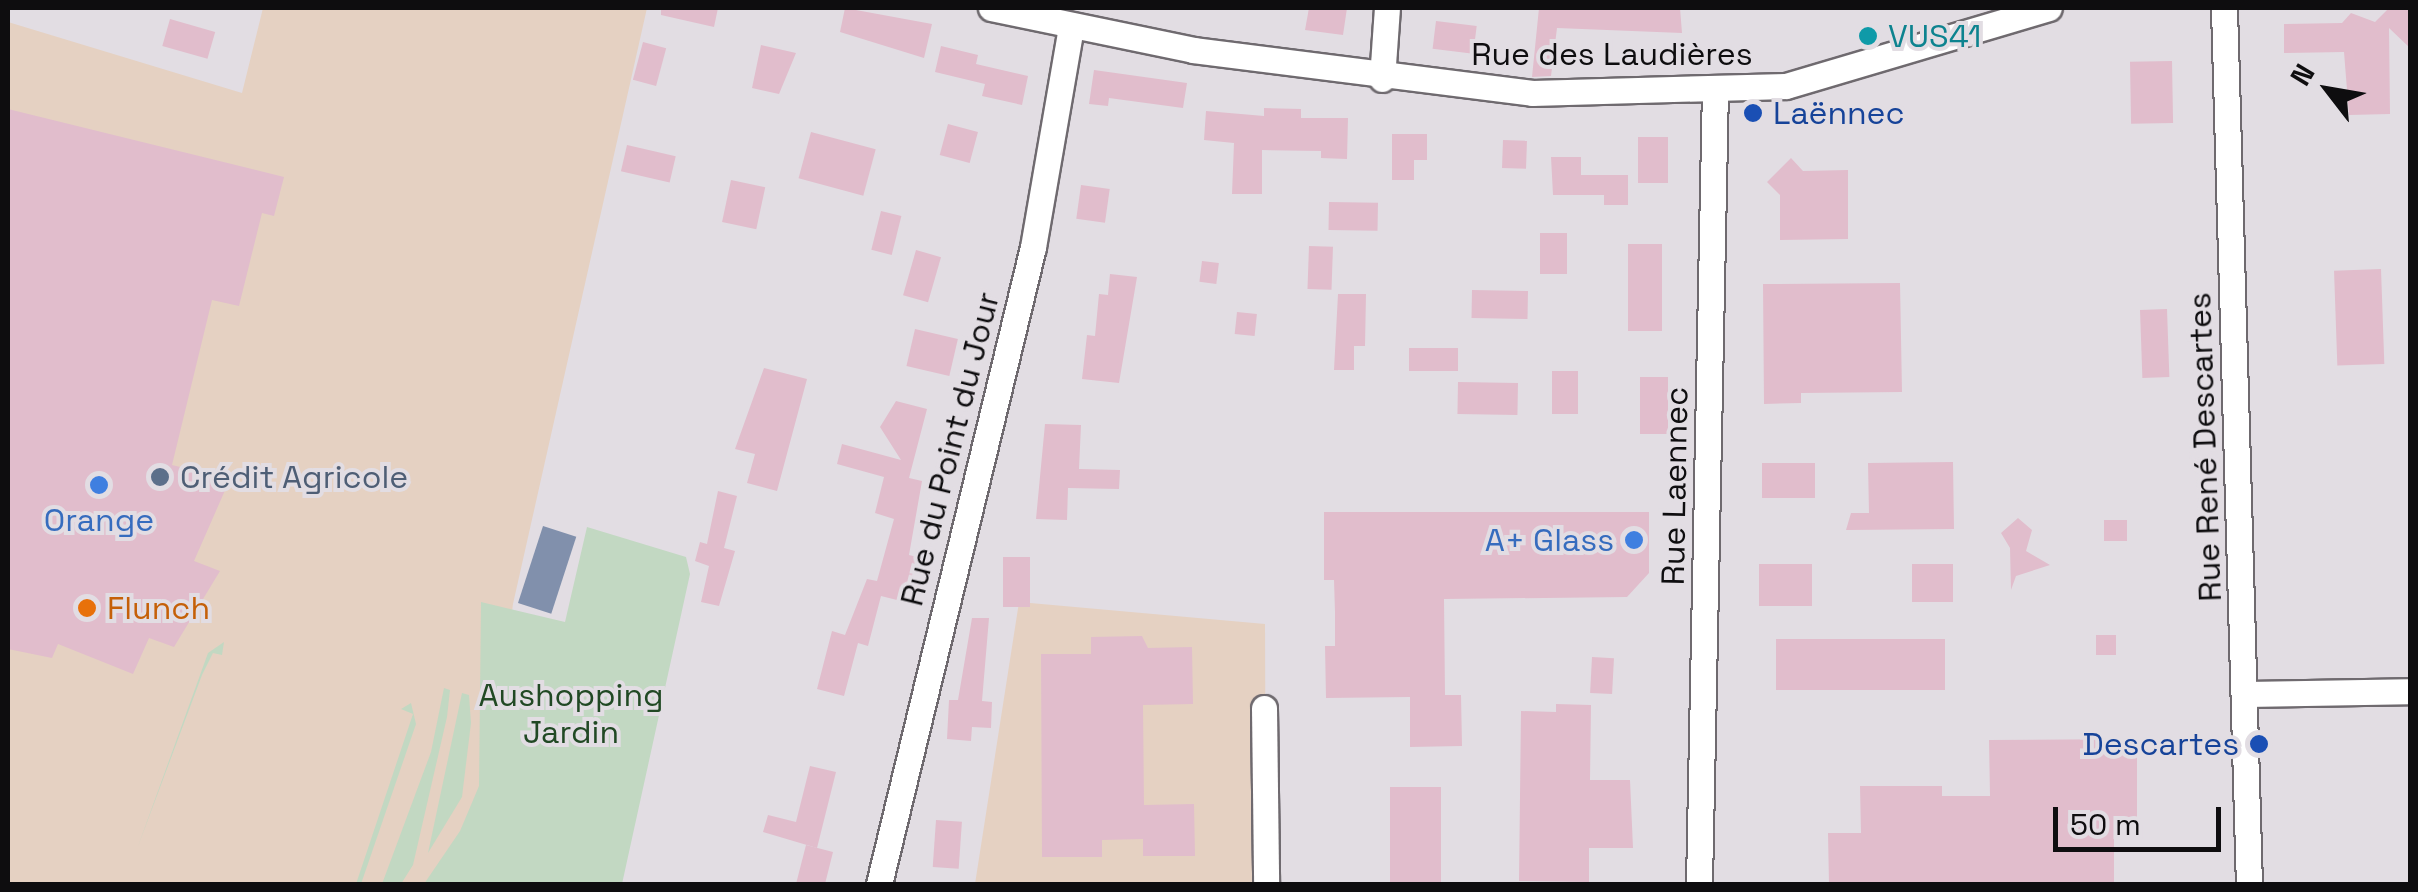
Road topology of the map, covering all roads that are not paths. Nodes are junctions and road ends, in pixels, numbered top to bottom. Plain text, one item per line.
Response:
1 (991, 8) edge
2 (1387, 8) edge
3 (2049, 8) edge
4 (2224, 8) edge
5 (1071, 27) junction
6 (1382, 78) junction
7 (1715, 89) junction
8 (2410, 691) edge
9 (2244, 694) junction
10 (1264, 708) dead end
11 (879, 884) edge
12 (1266, 884) edge
13 (1700, 884) edge
14 (2249, 884) edge

1 - 5 street, Rue des Laudières
2 - 6 street
3 - 7 street, Rue des Laudières
4 - 9 street, Rue René Descartes
5 - 6 street, Rue des Laudières
5 - 11 street, Rue du Point du Jour
6 - 7 street, Rue des Laudières
7 - 13 street, Rue Laennec
8 - 9 street
9 - 14 street, Rue René Descartes
10 - 12 street

